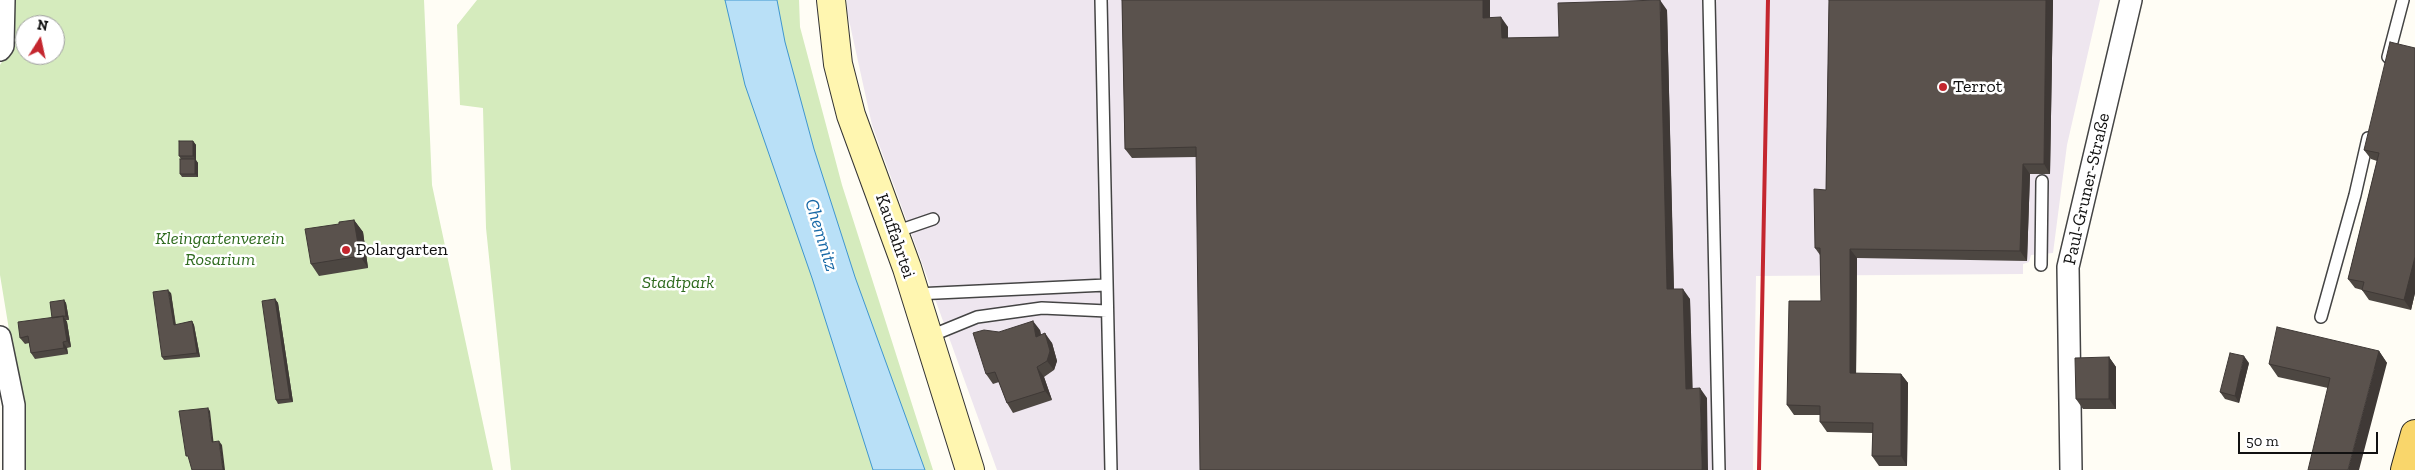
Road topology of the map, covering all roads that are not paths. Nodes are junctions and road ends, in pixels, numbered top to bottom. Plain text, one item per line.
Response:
1 (4, 0) edge
2 (830, 0) edge
3 (1101, 0) edge
4 (1709, 0) edge
5 (2131, 0) edge
6 (2404, 0) edge
7 (0, 50) edge
8 (2385, 66) edge
9 (2370, 129) edge
10 (2042, 181) dead end
11 (933, 219) dead end
12 (895, 232) junction
13 (2042, 265) dead end
14 (1106, 285) junction
15 (915, 294) junction
16 (1107, 311) junction
17 (2320, 317) dead end
18 (0, 337) edge
19 (928, 337) junction
20 (2415, 434) edge
21 (14, 470) edge
22 (970, 470) edge
23 (1111, 470) edge
24 (1719, 470) edge
25 (2071, 470) edge
26 (2405, 470) edge

1 - 7 street
2 - 12 street, Kauffahrtei
3 - 14 lane
4 - 24 lane
5 - 25 street, Paul-Gruner-Straße
6 - 8 lane
9 - 17 lane
10 - 13 lane
11 - 12 lane
12 - 15 street, Kauffahrtei
14 - 15 lane
14 - 16 lane
15 - 19 street, Kauffahrtei
16 - 19 lane
16 - 23 lane
18 - 21 street
19 - 22 street, Kauffahrtei
20 - 26 main road

